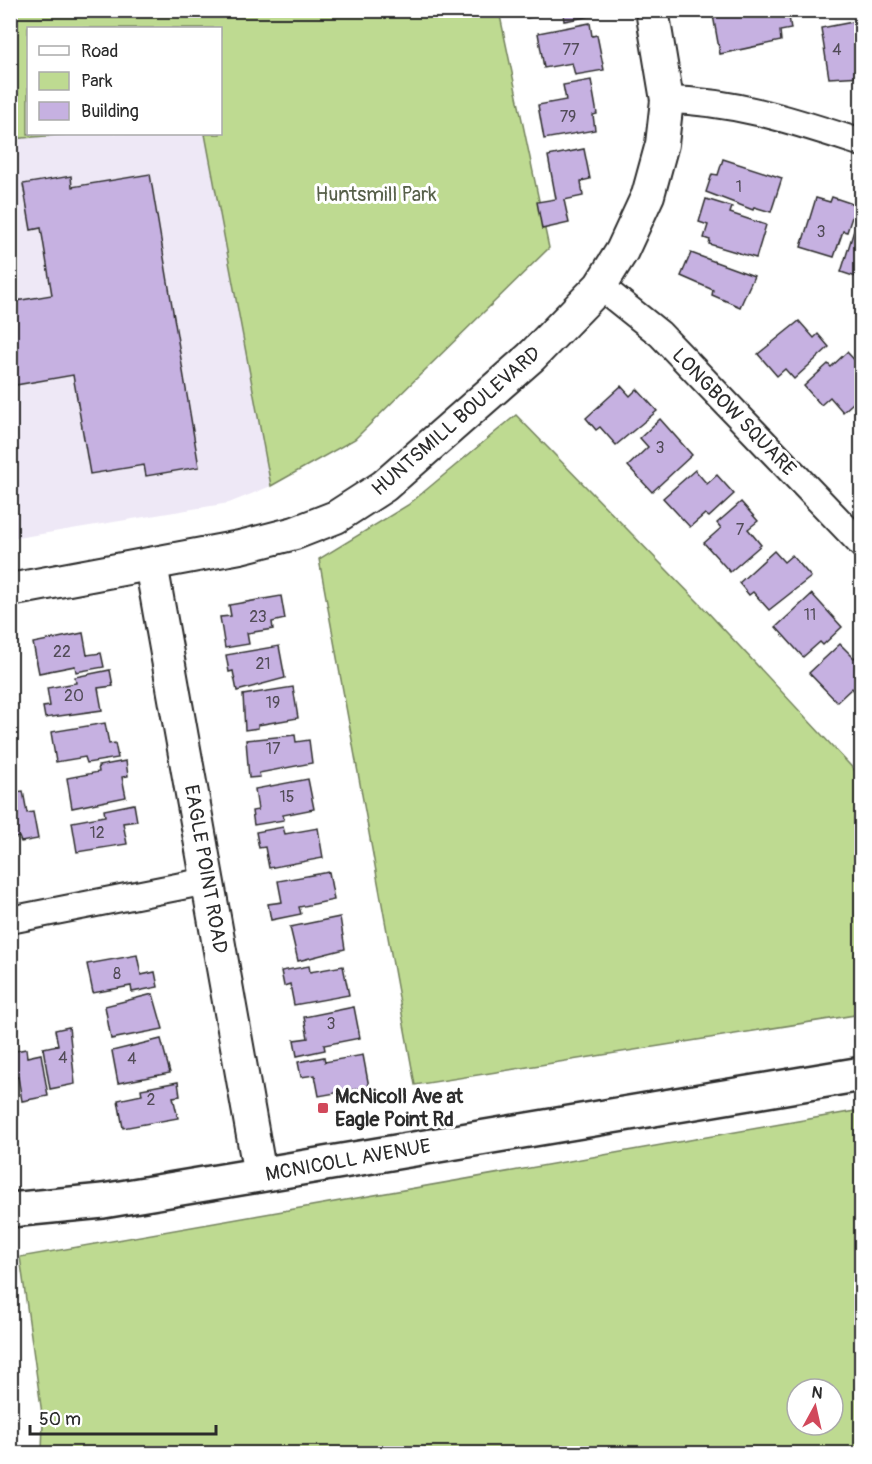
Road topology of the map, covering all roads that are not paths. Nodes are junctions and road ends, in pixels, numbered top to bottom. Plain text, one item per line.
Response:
1 (652, 10) edge
2 (667, 100) junction
3 (861, 143) edge
4 (600, 286) junction
5 (861, 545) edge
6 (151, 564) junction
7 (10, 590) edge
8 (207, 881) junction
9 (11, 926) edge
10 (861, 1074) edge
11 (260, 1175) junction
12 (10, 1210) edge

1 - 2 street, HUNTSMILL BOULEVARD
2 - 3 street
2 - 4 street, HUNTSMILL BOULEVARD
4 - 5 street, LONGBOW SQUARE
4 - 6 street, HUNTSMILL BOULEVARD
6 - 7 street, HUNTSMILL BOULEVARD
6 - 8 street, EAGLE POINT ROAD
8 - 9 street
8 - 11 street, EAGLE POINT ROAD
10 - 11 main road, MCNICOLL AVENUE
11 - 12 main road, MCNICOLL AVENUE

